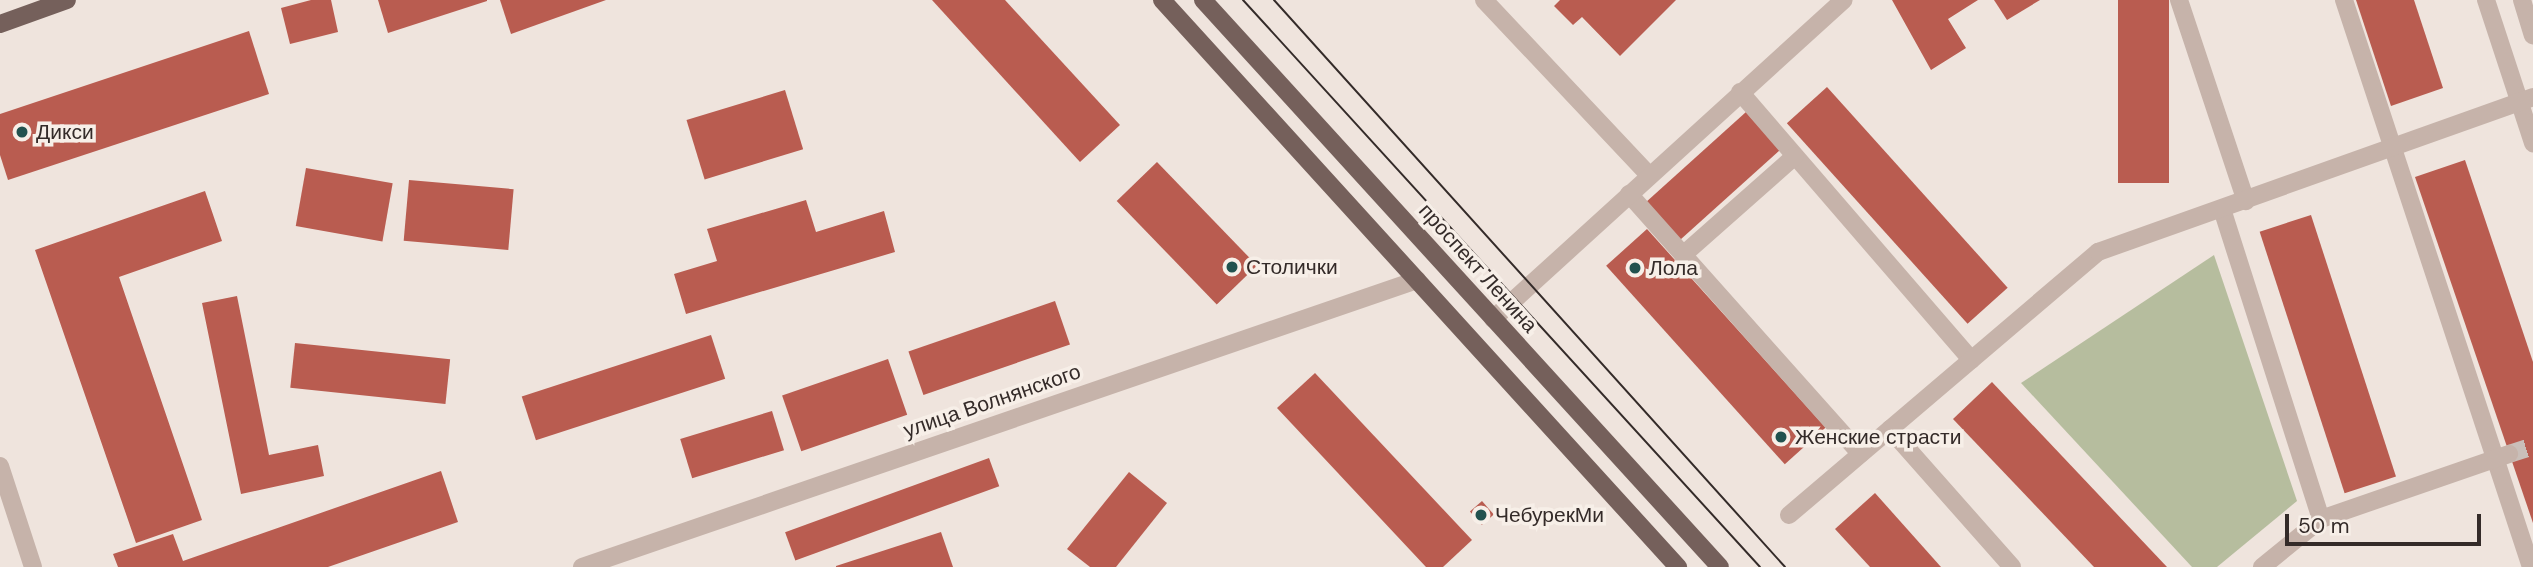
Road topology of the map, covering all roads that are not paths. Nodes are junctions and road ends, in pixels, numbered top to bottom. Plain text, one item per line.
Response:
1 (67, 0) edge
2 (1162, 0) edge
3 (1203, 0) edge
4 (1484, 0) edge
5 (1843, 0) edge
6 (2179, 0) edge
7 (2344, 0) edge
8 (2486, 0) edge
9 (2522, 0) edge
10 (0, 24) edge
11 (2533, 35) edge
12 (1740, 92) junction
13 (2526, 100) edge
14 (2533, 143) edge
15 (2394, 150) junction
16 (1796, 156) junction
17 (1649, 175) junction
18 (1629, 194) junction
19 (2246, 201) junction
20 (2222, 209) junction
21 (1683, 255) junction
22 (1417, 280) junction
23 (1493, 319) junction
24 (1971, 360) junction
25 (1889, 429) junction
26 (1861, 453) junction
27 (2502, 457) junction
28 (0, 466) edge
29 (1789, 515) dead end
30 (2321, 519) junction
31 (33, 567) edge
32 (582, 567) edge
33 (1678, 567) edge
34 (1720, 567) edge
35 (2012, 567) edge
36 (2262, 567) edge
37 (2531, 567) edge

1 - 10 main road
2 - 22 main road
3 - 23 main road, проспект Ленина
4 - 17 street
5 - 12 street
6 - 19 street
7 - 15 street
8 - 13 street
9 - 11 street
12 - 16 street
12 - 17 street
13 - 14 street
13 - 15 street
15 - 19 street
15 - 27 street
16 - 21 street
16 - 24 street
17 - 18 street
18 - 21 street
18 - 23 street
19 - 20 street
20 - 24 street
20 - 30 street
21 - 26 street
22 - 32 street, улица Волнянского
22 - 33 main road
23 - 34 main road, проспект Ленина
24 - 25 street
25 - 26 street
25 - 35 street
26 - 29 street
27 - 30 street
27 - 37 street
28 - 31 street
30 - 36 street

